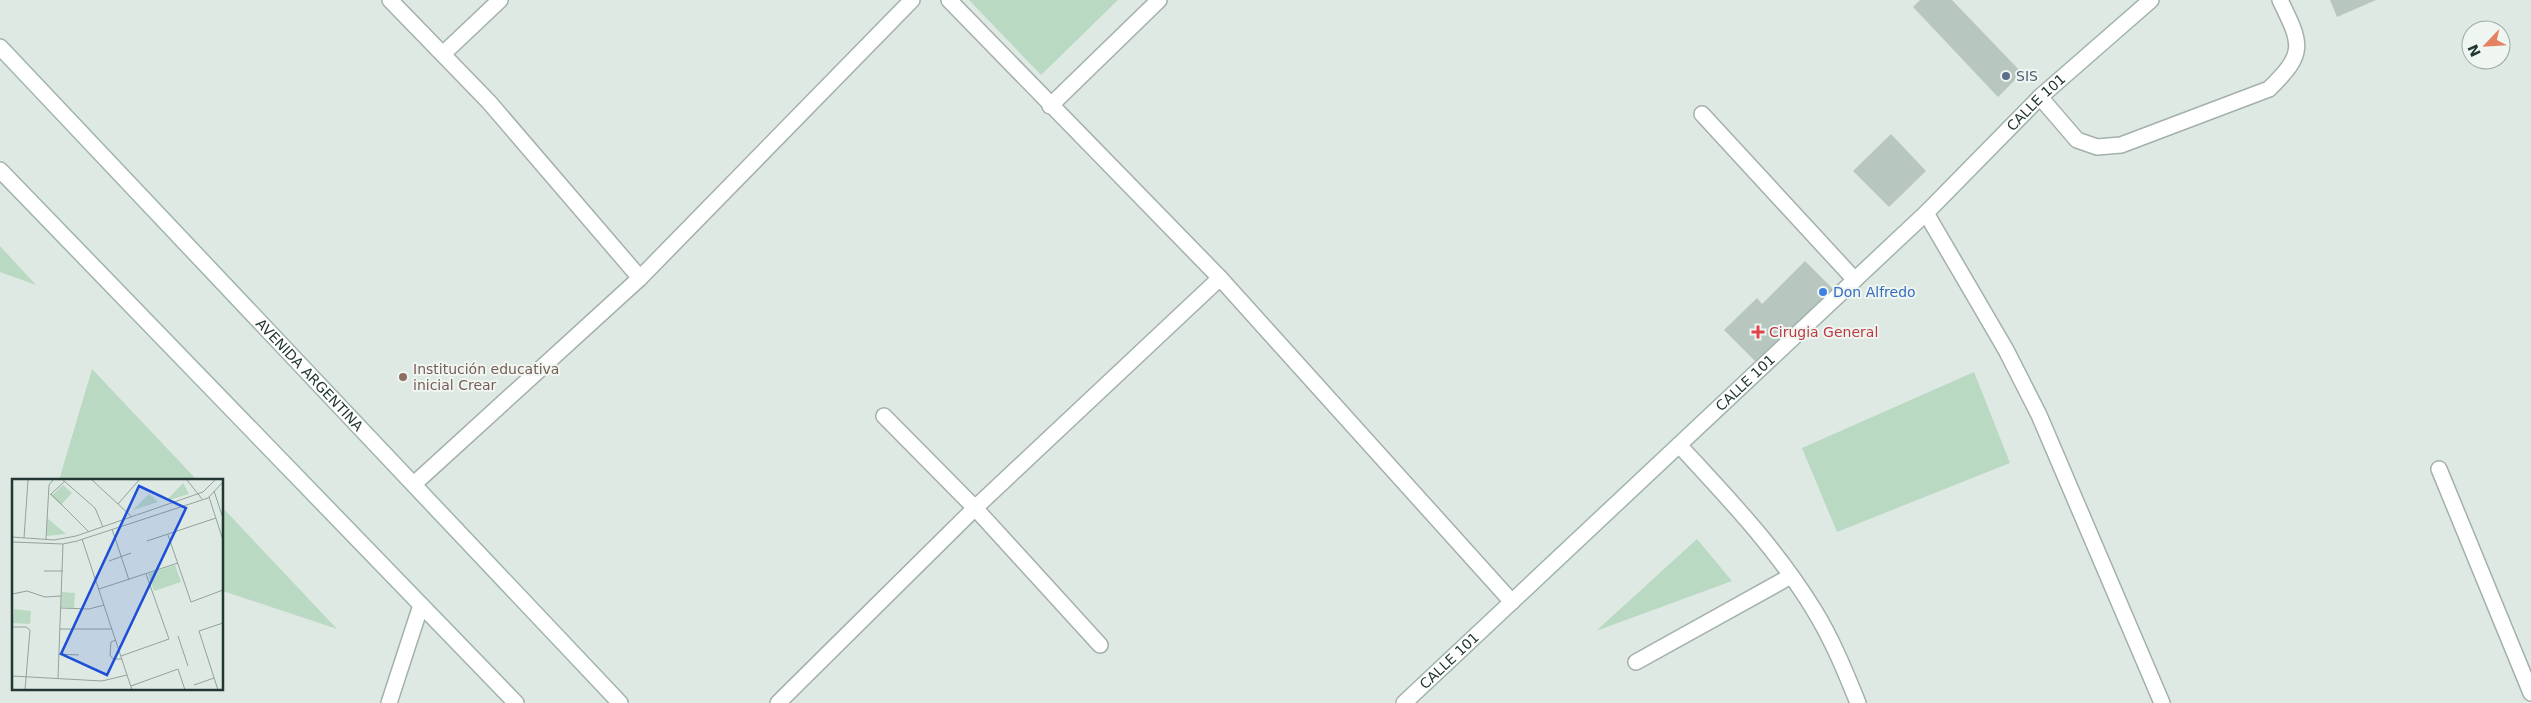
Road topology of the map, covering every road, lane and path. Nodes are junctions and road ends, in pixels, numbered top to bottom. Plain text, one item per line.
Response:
1 (390, 0) edge
2 (500, 0) edge
3 (912, 0) edge
4 (949, 0) edge
5 (1159, 0) edge
6 (2150, 0) edge
7 (2280, 0) edge
8 (0, 47) edge
9 (444, 54) junction
10 (2040, 97) junction
11 (1050, 106) junction
12 (1702, 114) dead end
13 (0, 170) edge
14 (1926, 213) junction
15 (640, 278) junction
16 (1220, 278) junction
17 (1855, 280) junction
18 (884, 416) dead end
19 (1679, 445) junction
20 (2439, 469) dead end
21 (414, 484) junction
22 (975, 508) junction
23 (1791, 576) junction
24 (1512, 602) junction
25 (420, 605) junction
26 (1100, 645) dead end
27 (1636, 662) dead end
28 (2531, 692) edge
29 (389, 703) edge
30 (516, 703) edge
31 (620, 703) edge
32 (778, 703) edge
33 (1404, 703) edge
34 (1858, 703) edge
35 (2162, 703) edge

1 - 9 street
2 - 9 street
3 - 15 street
4 - 11 street
5 - 11 street
6 - 10 street, CALLE 101
7 - 10 street
8 - 21 street, AVENIDA ARGENTINA
9 - 15 street
10 - 14 street, CALLE 101
11 - 16 street
12 - 17 street
13 - 25 street
14 - 17 street, CALLE 101
14 - 35 street
15 - 21 street
16 - 22 street
16 - 24 street
17 - 19 street, CALLE 101
18 - 22 street
19 - 23 street
19 - 24 street, CALLE 101
20 - 28 street
21 - 31 street, AVENIDA ARGENTINA
22 - 26 street
22 - 32 street
23 - 27 street
23 - 34 street
24 - 33 street, CALLE 101
25 - 29 street
25 - 30 street

